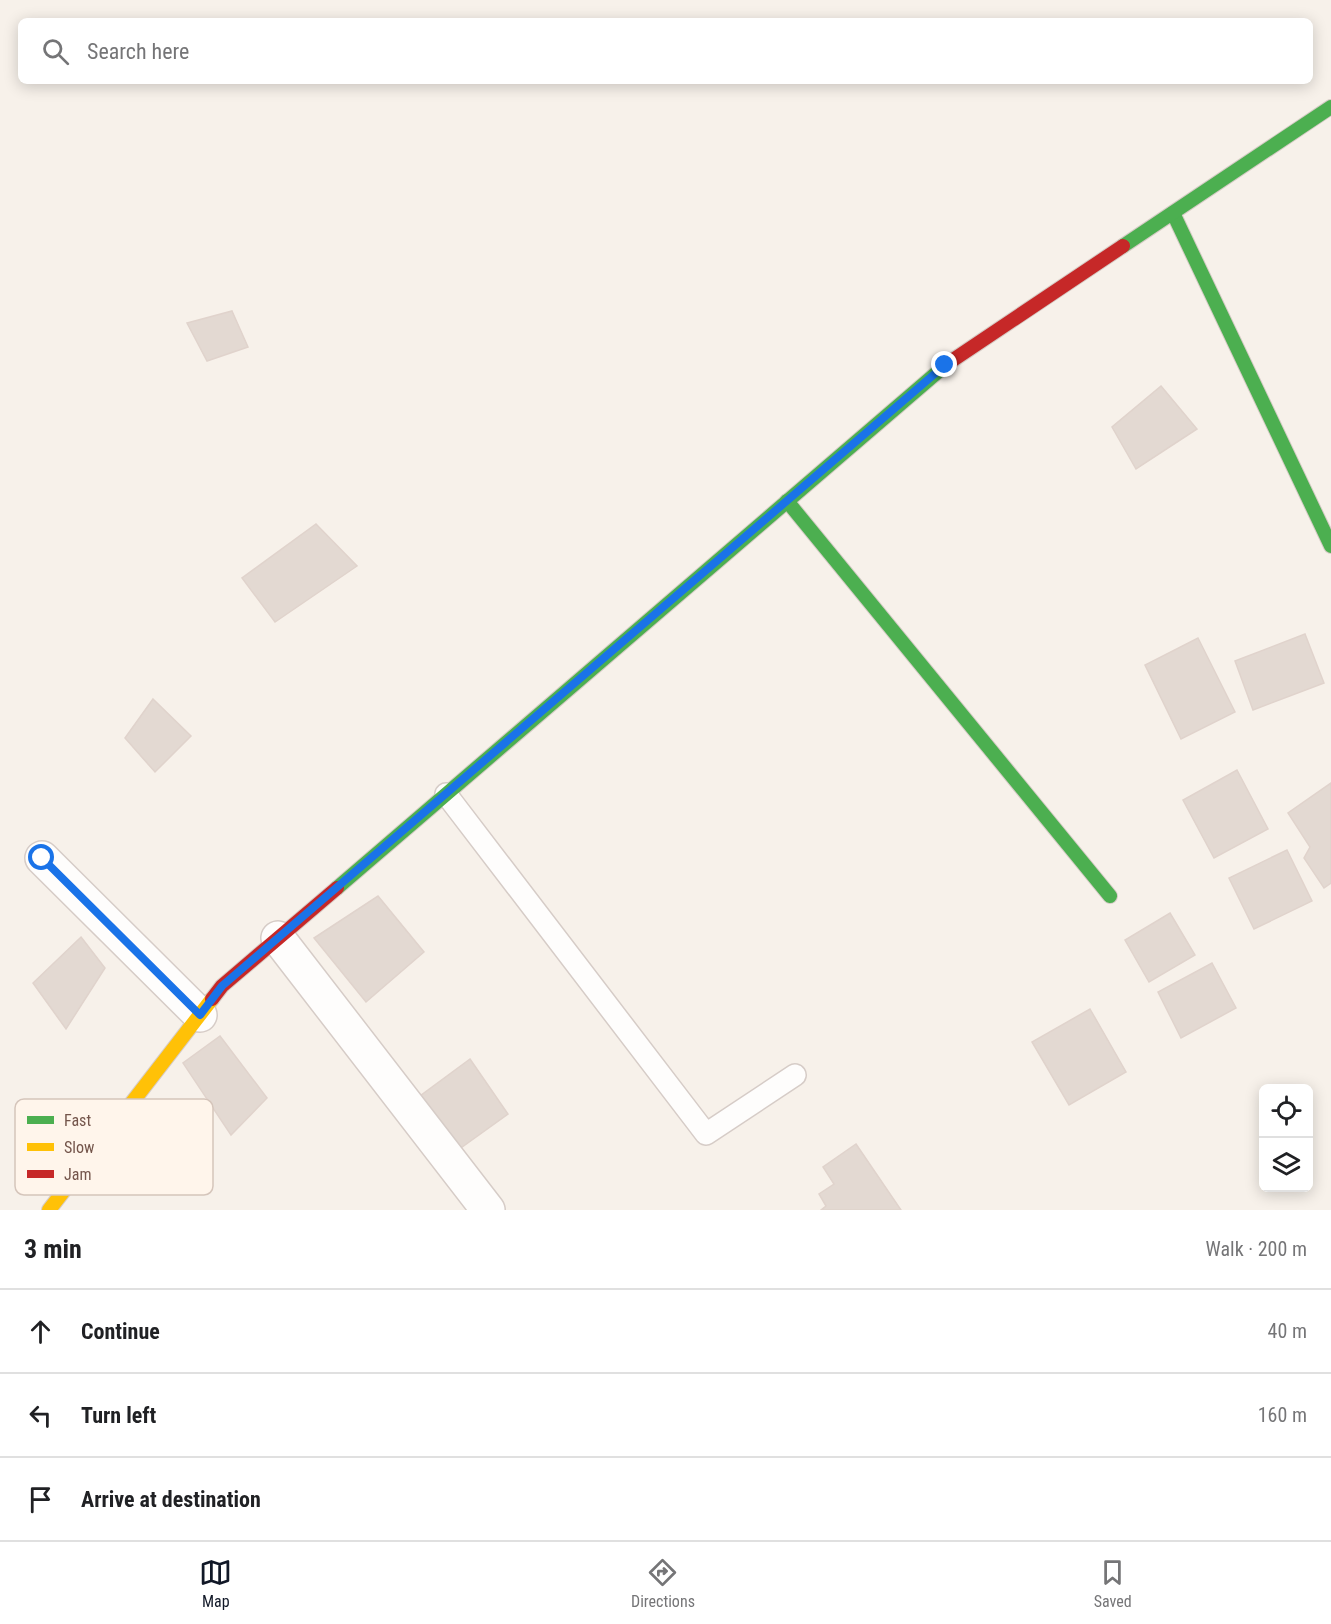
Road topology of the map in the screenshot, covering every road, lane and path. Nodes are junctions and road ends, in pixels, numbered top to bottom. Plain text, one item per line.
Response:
1 (1331, 107) edge
2 (1173, 213) junction
3 (787, 501) junction
4 (1331, 546) edge
5 (446, 794) junction
6 (42, 858) dead end
7 (1110, 896) dead end
8 (278, 938) junction
9 (200, 1015) junction
10 (795, 1075) dead end
11 (135, 1099) edge
12 (61, 1195) edge
13 (49, 1210) edge
14 (488, 1210) edge

1 - 2 main road
2 - 3 main road
2 - 4 main road
3 - 5 main road
3 - 7 main road
5 - 8 main road
5 - 10 lane
6 - 9 street
8 - 9 main road
8 - 14 street
9 - 11 main road
12 - 13 main road

